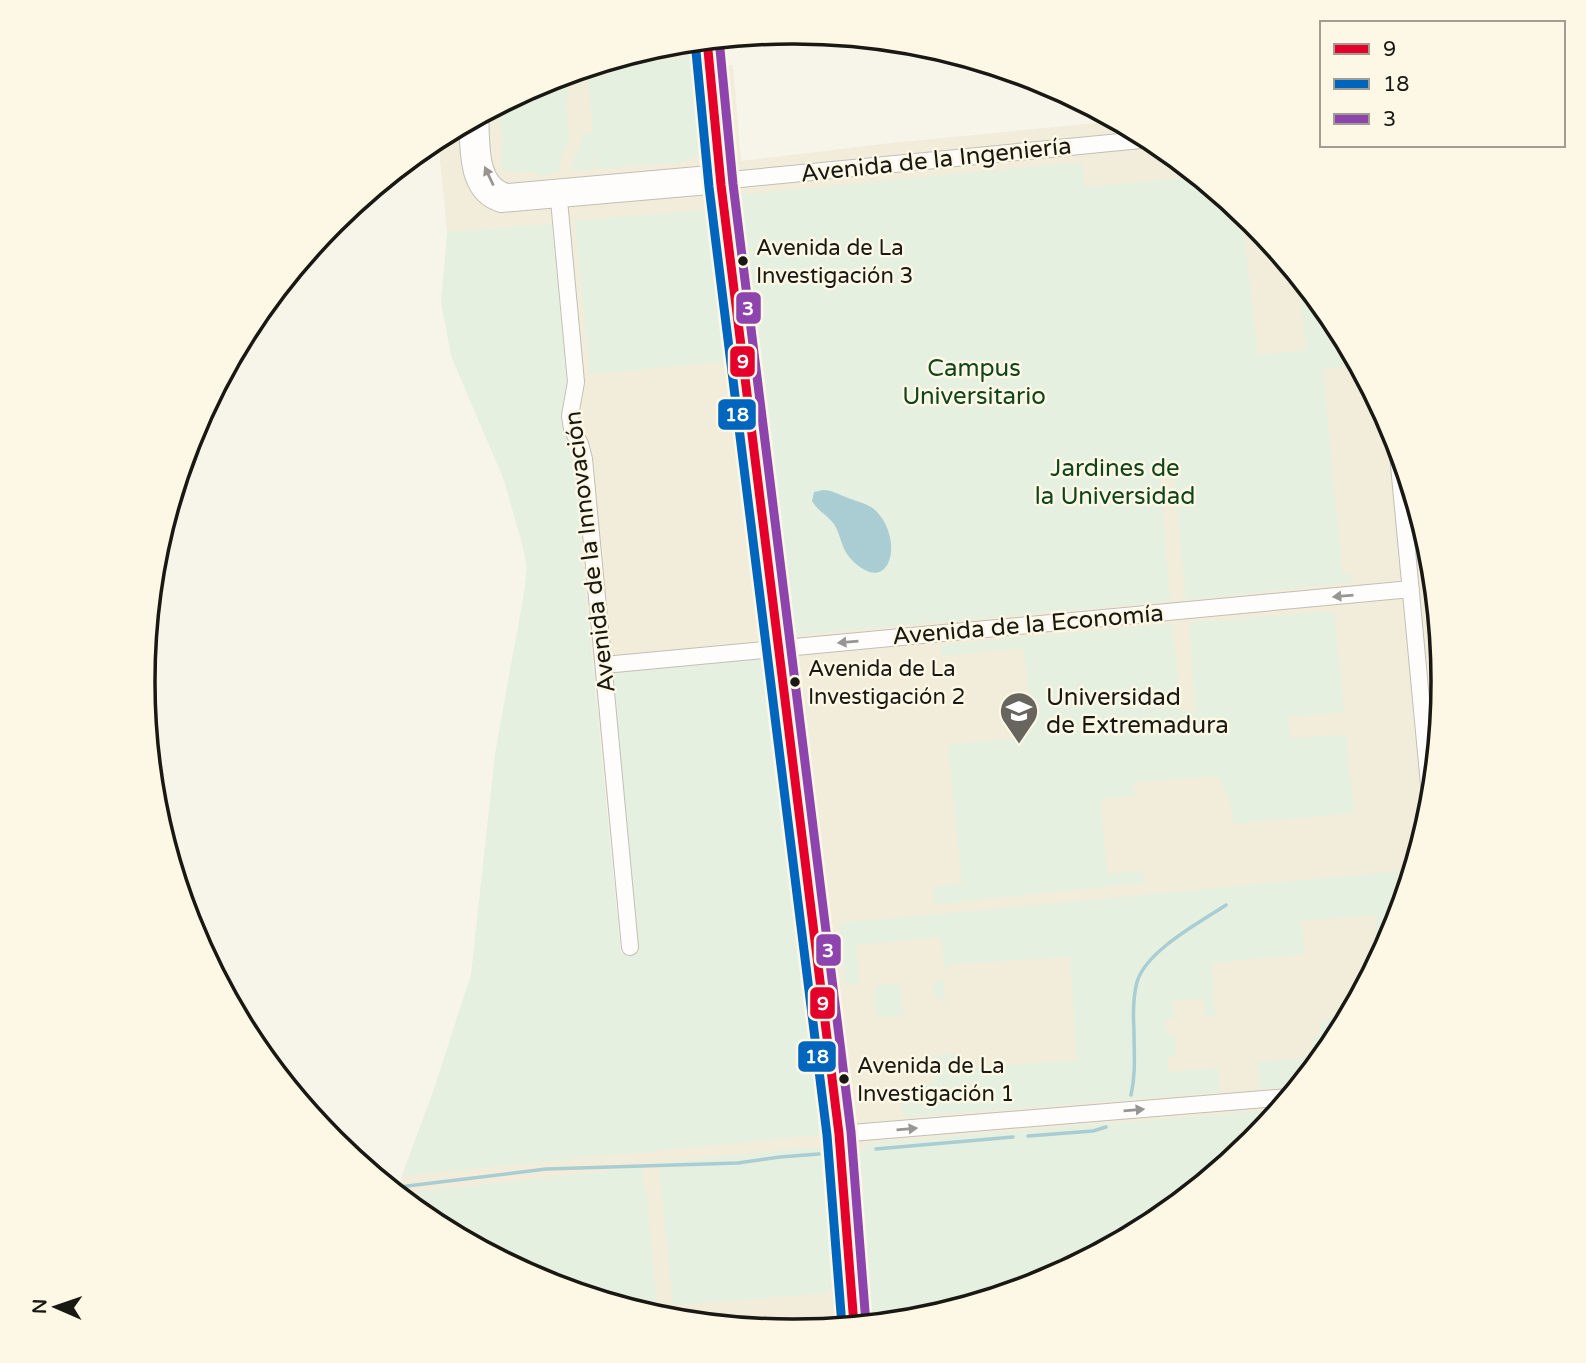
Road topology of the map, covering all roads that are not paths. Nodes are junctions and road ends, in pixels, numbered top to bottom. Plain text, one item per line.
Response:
1 (708, 49) edge
2 (481, 125) edge
3 (468, 133) edge
4 (1131, 141) edge
5 (720, 180) junction
6 (559, 200) junction
7 (1402, 492) edge
8 (1411, 589) junction
9 (779, 649) junction
10 (604, 665) junction
11 (1426, 753) edge
12 (631, 947) dead end
13 (1275, 1098) edge
14 (839, 1134) junction
15 (854, 1316) edge

1 - 5 street
5 -> 2 street
3 - 6 street
4 - 5 street, Avenida de la Ingeniería
5 - 6 street
5 - 9 street
6 - 10 street, Avenida de la Innovación
7 - 8 street
8 -> 9 street, Avenida de la Economía
8 - 11 street
9 - 10 street, Avenida de la Economía
9 - 14 street
10 - 12 street, Avenida de la Innovación
14 -> 13 street
14 - 15 street

